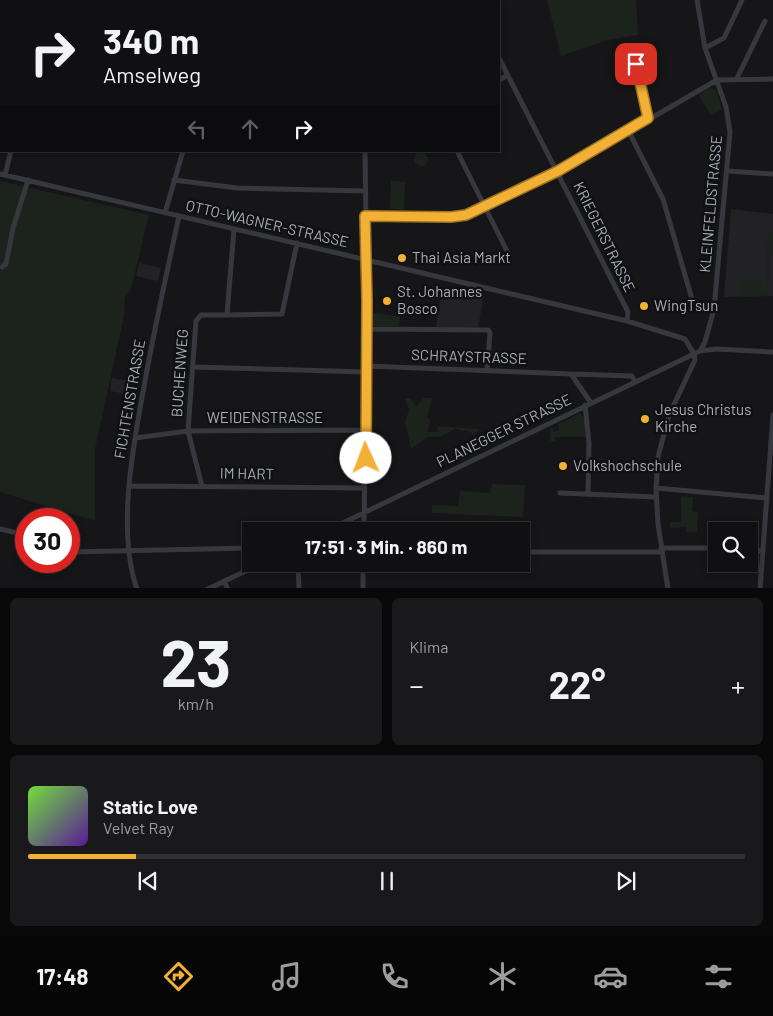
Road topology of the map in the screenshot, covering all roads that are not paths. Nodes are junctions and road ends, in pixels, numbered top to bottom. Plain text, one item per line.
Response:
1 (697, 0) edge
2 (742, 0) edge
3 (764, 21) dead end
4 (705, 48) junction
5 (635, 55) dead end
6 (500, 60) edge
7 (508, 75) junction
8 (737, 78) junction
9 (500, 79) edge
10 (773, 79) edge
11 (717, 80) junction
12 (648, 118) junction
13 (628, 130) junction
14 (11, 152) edge
15 (182, 152) edge
16 (365, 152) edge
17 (457, 152) edge
18 (558, 171) junction
19 (728, 172) junction
20 (3, 174) edge
21 (773, 174) edge
22 (28, 180) junction
23 (174, 180) junction
24 (365, 191) junction
25 (484, 207) junction
26 (165, 213) junction
27 (179, 216) junction
28 (365, 216) junction
29 (234, 229) junction
30 (297, 243) junction
31 (508, 253) dead end
32 (366, 261) junction
33 (2, 267) dead end
34 (714, 309) junction
35 (226, 315) junction
36 (627, 321) junction
37 (367, 328) junction
38 (697, 352) junction
39 (773, 352) edge
40 (193, 367) junction
41 (366, 369) junction
42 (487, 371) junction
43 (572, 374) junction
44 (635, 382) junction
45 (588, 404) junction
46 (773, 415) edge
47 (365, 430) junction
48 (188, 431) junction
49 (135, 438) junction
50 (129, 486) junction
51 (202, 486) junction
52 (366, 488) junction
53 (656, 488) junction
54 (560, 493) dead end
55 (588, 494) junction
56 (656, 497) junction
57 (766, 498) junction
58 (364, 512) junction
59 (344, 522) edge
60 (364, 522) edge
61 (0, 529) edge
62 (15, 532) edge
63 (242, 548) edge
64 (708, 548) edge
65 (661, 550) junction
66 (129, 551) junction
67 (758, 551) edge
68 (763, 551) junction
69 (80, 552) edge
70 (530, 552) edge
71 (242, 572) edge
72 (298, 572) edge
73 (363, 572) edge
74 (224, 580) junction
75 (137, 588) edge
76 (208, 588) edge
77 (228, 588) edge
78 (298, 588) edge
79 (363, 588) edge
80 (668, 588) edge
81 (760, 588) edge

1 - 4 street, KLEINFELDSTRASSE
2 - 4 street
3 - 8 street
4 - 11 street, KLEINFELDSTRASSE
5 - 12 street
6 - 7 street, KRIEGERSTRASSE
7 - 9 street
7 - 18 street, KRIEGERSTRASSE
8 - 10 street
8 - 11 street
11 - 12 street
11 - 19 street, KLEINFELDSTRASSE
12 - 13 street
13 - 18 street
13 - 34 street
14 - 20 street
15 - 23 street
16 - 24 street
17 - 25 street
18 - 25 street
18 - 36 street, KRIEGERSTRASSE
19 - 21 street
19 - 34 street, KLEINFELDSTRASSE
20 - 22 street, OTTO-WAGNER-STRASSE
22 - 26 street, OTTO-WAGNER-STRASSE
22 - 33 street
23 - 24 street
23 - 26 street
24 - 28 street
25 - 28 street
25 - 31 street
26 - 27 street, OTTO-WAGNER-STRASSE
27 - 29 street, OTTO-WAGNER-STRASSE
27 - 49 street, FICHTENSTRASSE
28 - 32 street
29 - 30 street, OTTO-WAGNER-STRASSE
29 - 35 street
30 - 32 street, OTTO-WAGNER-STRASSE
30 - 35 street
32 - 36 street, OTTO-WAGNER-STRASSE
32 - 37 street
34 - 38 street, KLEINFELDSTRASSE
35 - 40 street, BUCHENWEG
36 - 38 street, OTTO-WAGNER-STRASSE
37 - 41 street
37 - 42 street
38 - 39 street
38 - 44 street, PLANEGGER STRASSE
38 - 53 street, KLEINFELDSTRASSE
40 - 41 street, SCHRAYSTRASSE
40 - 48 street, BUCHENWEG
41 - 42 street, SCHRAYSTRASSE
41 - 47 street
42 - 43 street, SCHRAYSTRASSE
43 - 44 street, SCHRAYSTRASSE
43 - 45 street
44 - 45 street, PLANEGGER STRASSE
45 - 55 street
45 - 58 street, PLANEGGER STRASSE
46 - 57 street
47 - 48 street, WEIDENSTRASSE
47 - 52 street
48 - 49 street, WEIDENSTRASSE
48 - 51 street, BUCHENWEG
49 - 50 street, FICHTENSTRASSE
50 - 51 street, IM HART
50 - 66 street, FICHTENSTRASSE
51 - 52 street, IM HART
52 - 58 street
53 - 56 street, KLEINFELDSTRASSE
53 - 57 street
54 - 55 street
55 - 56 street
56 - 65 street, KLEINFELDSTRASSE
57 - 68 street
58 - 59 street, PLANEGGER STRASSE
58 - 60 street
61 - 62 street
63 - 66 street
64 - 65 street
65 - 70 street
65 - 80 street, KLEINFELDSTRASSE
66 - 69 street
66 - 75 street, FICHTENSTRASSE
67 - 68 street
68 - 81 street
71 - 74 street
72 - 78 street
73 - 79 street
74 - 76 street
74 - 77 street

